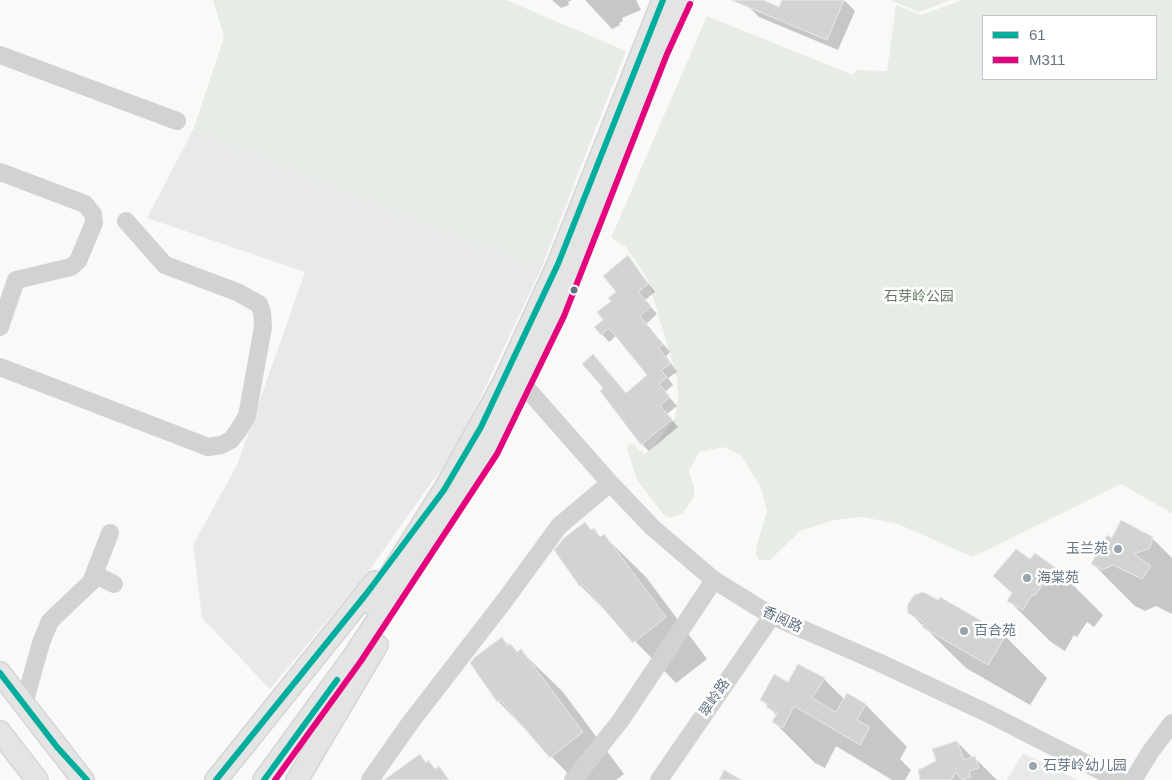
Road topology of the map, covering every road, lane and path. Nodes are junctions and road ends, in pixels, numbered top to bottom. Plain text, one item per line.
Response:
1 (663, 0) edge
2 (682, 0) edge
3 (0, 55) edge
4 (177, 121) dead end
5 (0, 172) edge
6 (126, 221) dead end
7 (0, 327) edge
8 (0, 367) edge
9 (516, 377) junction
10 (610, 483) junction
11 (451, 495) junction
12 (110, 533) dead end
13 (94, 574) junction
14 (714, 580) junction
15 (114, 584) dead end
16 (772, 616) junction
17 (349, 652) junction
18 (0, 673) edge
19 (24, 704) junction
20 (1172, 723) edge
21 (0, 732) edge
22 (57, 747) junction
23 (33, 775) edge
24 (83, 780) edge
25 (87, 780) edge
26 (216, 780) edge
27 (248, 780) edge
28 (264, 780) edge
29 (297, 780) edge
30 (370, 780) edge
31 (573, 780) edge
32 (659, 780) edge
33 (1119, 780) edge
34 (1133, 780) edge

1 - 9 main road
2 - 9 main road
3 - 4 street
5 - 7 street
6 - 8 street
9 - 10 street, 香阅路
9 - 11 main road
10 - 14 street, 香阅路
10 - 30 street
11 - 17 main road
11 - 26 main road
11 - 29 main road
12 - 13 street
13 - 15 street
13 - 19 street
14 - 16 street, 香阅路
14 - 31 street
16 - 32 street, 翠岭路
16 - 33 street, 香阅路
17 - 27 main road
17 - 28 main road
18 - 19 main road
19 - 22 main road
20 - 34 street
21 - 23 main road
22 - 24 main road
22 - 25 main road

